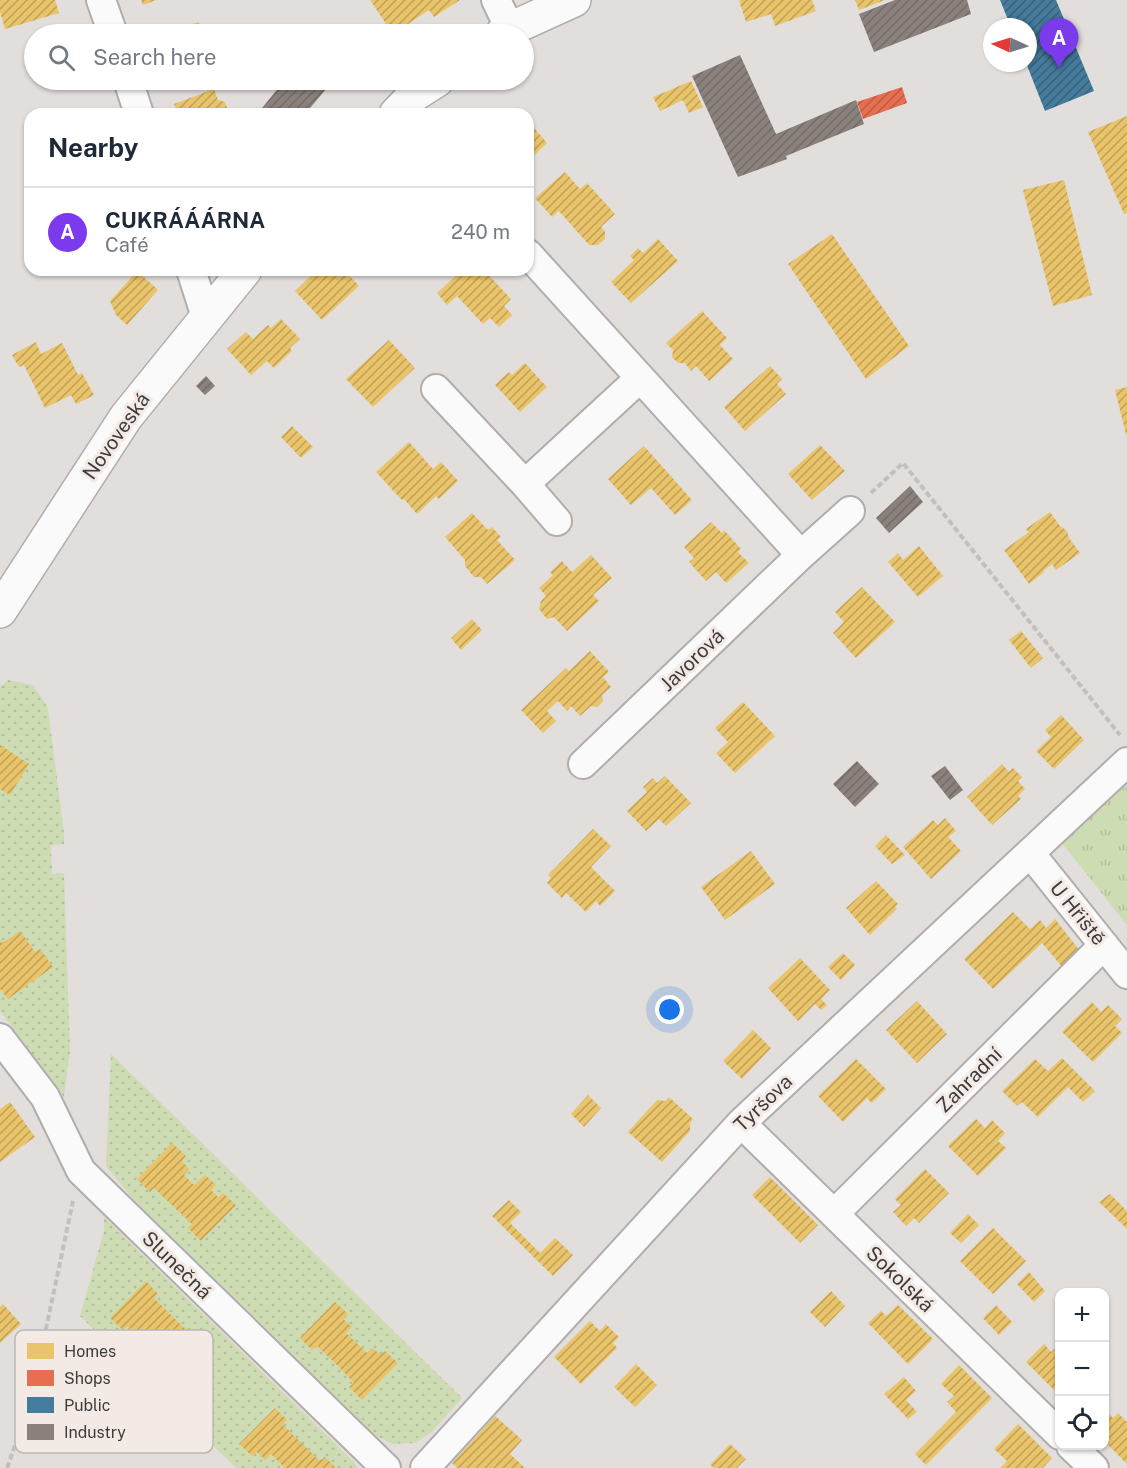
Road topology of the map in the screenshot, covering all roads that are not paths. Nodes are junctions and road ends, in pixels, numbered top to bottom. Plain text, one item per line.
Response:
1 (101, 0) edge
2 (496, 0) edge
3 (574, 0) edge
4 (109, 24) edge
5 (504, 24) edge
6 (523, 24) edge
7 (131, 90) edge
8 (421, 90) edge
9 (137, 108) edge
10 (402, 108) edge
11 (534, 261) edge
12 (193, 276) edge
13 (240, 276) edge
14 (206, 317) junction
15 (640, 378) junction
16 (436, 389) dead end
17 (525, 484) junction
18 (850, 511) road end
19 (556, 521) dead end
20 (801, 555) junction
21 (0, 612) edge
22 (1127, 762) edge
23 (583, 764) dead end
24 (1030, 853) junction
25 (1104, 945) junction
26 (1127, 974) edge
27 (0, 1038) edge
28 (741, 1123) junction
29 (834, 1214) junction
30 (1055, 1431) edge
31 (1075, 1450) edge
32 (386, 1468) edge
33 (425, 1468) edge
34 (1094, 1468) edge

1 - 4 street
2 - 5 street
3 - 6 street
7 - 9 street
8 - 10 street
11 - 15 street
12 - 14 street
13 - 14 street, Novoveská
14 - 21 street, Novoveská
15 - 17 street
15 - 20 street
16 - 17 street
17 - 19 street
18 - 20 street, Javorová
20 - 23 street, Javorová
22 - 24 street, Tyršova
24 - 25 street, U Hřiště
24 - 28 street, Tyršova
25 - 26 street, U Hřiště
25 - 29 street, Zahradní
27 - 32 street, Slunečná
28 - 29 street, Sokolská
28 - 33 street, Tyršova
29 - 30 street, Sokolská
31 - 34 street

